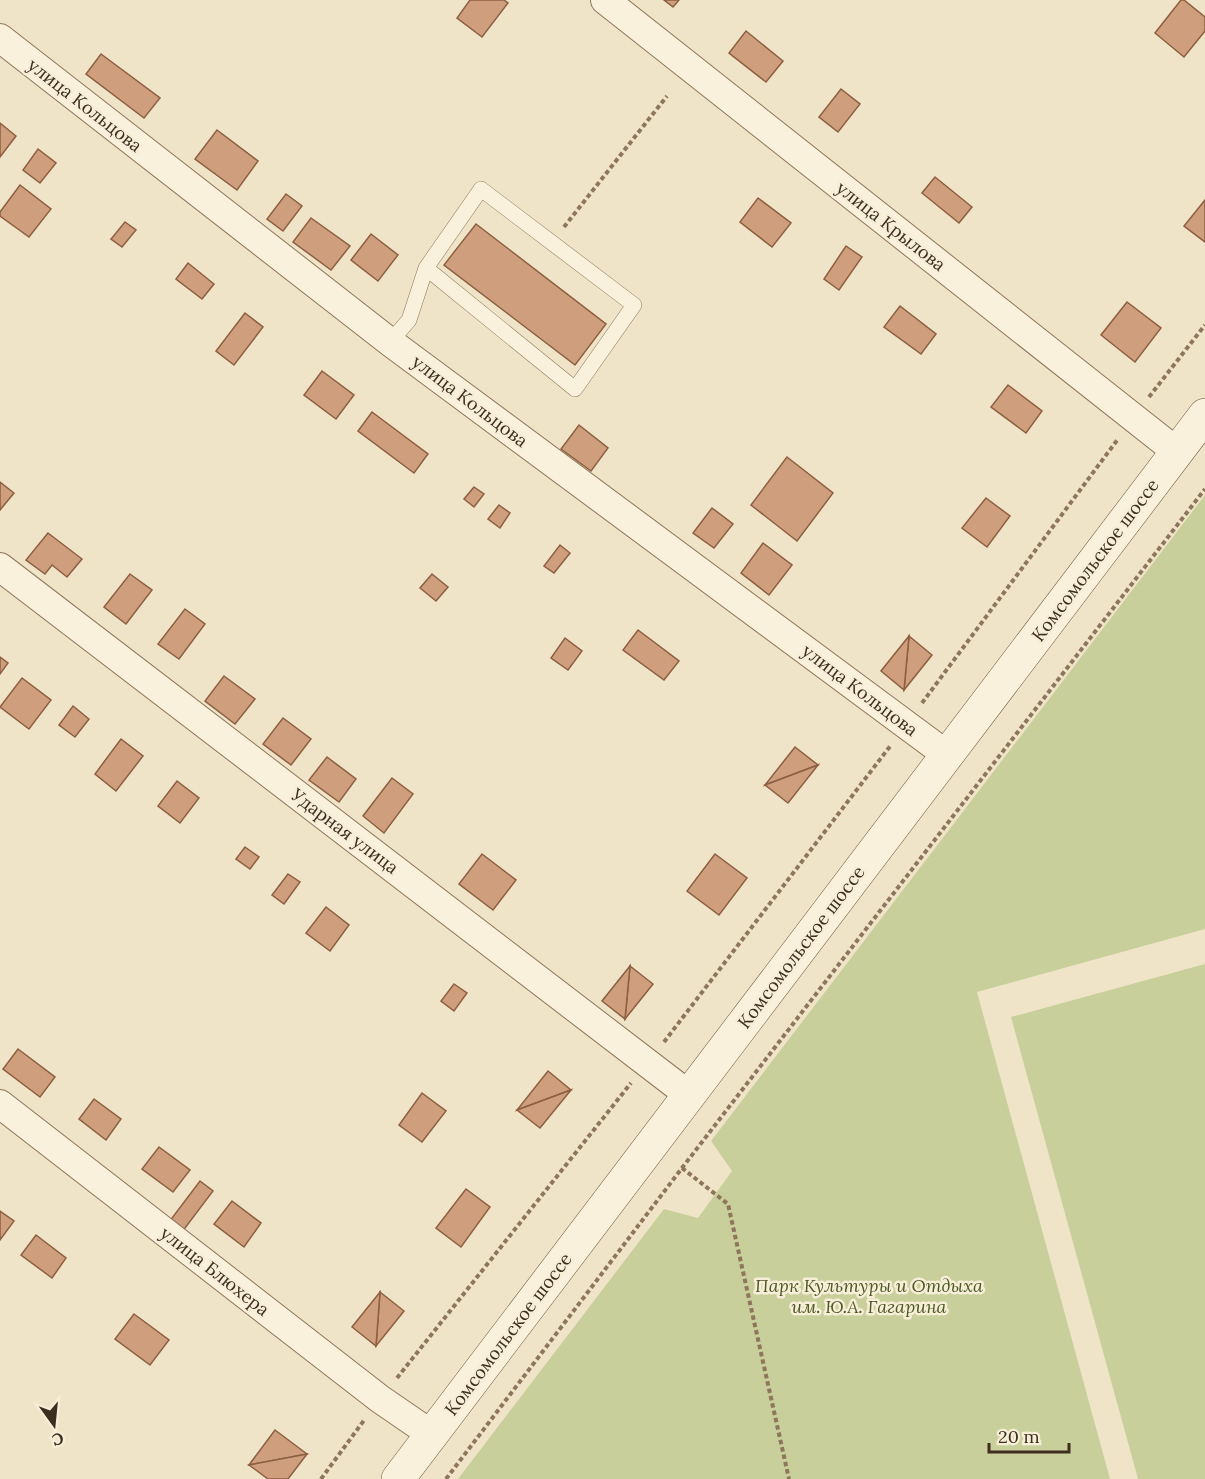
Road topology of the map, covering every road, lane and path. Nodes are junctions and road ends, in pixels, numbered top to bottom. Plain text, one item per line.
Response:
1 (606, 0) edge
2 (0, 38) edge
3 (667, 96) dead end
4 (551, 242) junction
5 (426, 268) junction
6 (1205, 325) edge
7 (390, 342) junction
8 (1205, 415) edge
9 (1133, 418) junction
10 (1177, 452) junction
11 (1205, 489) edge
12 (0, 567) edge
13 (906, 724) junction
14 (947, 755) junction
15 (648, 1063) junction
16 (689, 1095) junction
17 (0, 1104) edge
18 (682, 1168) junction
19 (380, 1399) junction
20 (431, 1434) junction
21 (321, 1479) edge
22 (398, 1479) edge
23 (446, 1479) edge
24 (789, 1479) edge

1 - 9 street, улица Крылова
2 - 7 street, улица Кольцова
3 - 4 path
4 - 5 lane
4 - 5 lane
5 - 7 lane
6 - 9 path
7 - 13 street, улица Кольцова
8 - 10 main road, Комсомольское шоссе
9 - 10 street, улица Крылова
9 - 13 path
10 - 14 main road, Комсомольское шоссе
11 - 18 path
12 - 15 street, Ударная улица
13 - 14 street, улица Кольцова
13 - 15 path
14 - 16 main road, Комсомольское шоссе
15 - 16 street, Ударная улица
15 - 19 path
16 - 20 main road, Комсомольское шоссе
17 - 19 street, улица Блюхера
18 - 23 path
18 - 24 path
19 - 20 street, улица Блюхера
19 - 21 path
20 - 22 main road, Комсомольское шоссе

